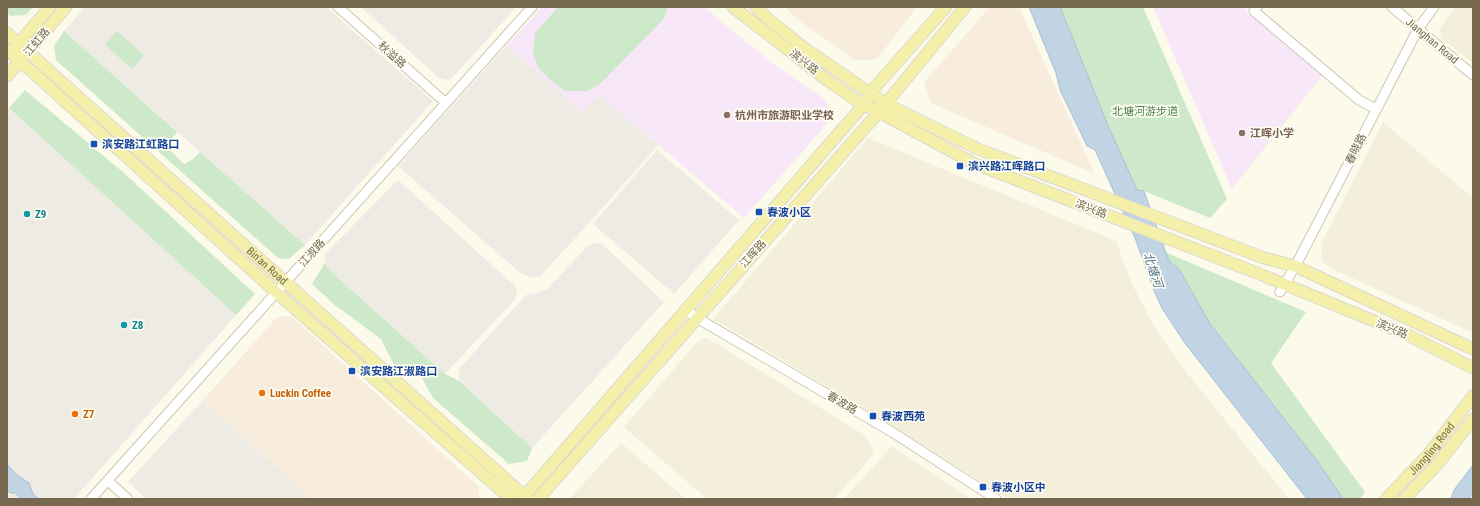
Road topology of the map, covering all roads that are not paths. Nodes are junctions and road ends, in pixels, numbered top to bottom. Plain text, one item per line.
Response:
1 (50, 7) edge
2 (66, 7) edge
3 (338, 7) edge
4 (532, 7) edge
5 (733, 7) edge
6 (756, 7) edge
7 (946, 7) edge
8 (965, 7) edge
9 (1257, 7) edge
10 (1392, 7) edge
11 (1434, 7) edge
12 (1418, 29) junction
13 (7, 33) edge
14 (19, 44) junction
15 (28, 52) junction
16 (8, 53) edge
17 (21, 61) junction
18 (1473, 75) edge
19 (7, 76) edge
20 (871, 94) junction
21 (446, 103) junction
22 (863, 106) junction
23 (882, 108) junction
24 (1376, 109) junction
25 (1294, 266) junction
26 (285, 282) junction
27 (1282, 288) junction
28 (277, 293) junction
29 (686, 310) junction
30 (697, 318) junction
31 (1473, 349) edge
32 (1473, 368) edge
33 (1473, 396) edge
34 (1473, 419) edge
35 (108, 480) junction
36 (525, 498) edge
37 (91, 499) edge
38 (128, 499) edge
39 (511, 499) edge
40 (538, 499) edge
41 (996, 499) edge
42 (1386, 499) edge
43 (1404, 499) edge

1 - 14 main road, 江虹路
2 - 15 main road, 江虹路
3 - 21 street, 秋溢路
4 - 21 street, 江淑路
5 - 22 main road, 滨兴路
6 - 20 main road, 滨兴路
7 - 20 main road, 江晖路
8 - 23 main road, 江晖路
9 - 24 street
10 - 12 street, Jianghan Road
11 - 12 street, 春晓路
12 - 18 street, Jianghan Road
12 - 24 street, 春晓路
13 - 14 main road, Bin'an Road
14 - 15 main road, Bin'an Road
14 - 16 main road, 江虹路
15 - 17 main road, 江虹路
15 - 26 main road, Bin'an Road
16 - 17 main road, Bin'an Road
17 - 19 main road, 江虹路
17 - 28 main road, Bin'an Road
20 - 22 main road, 江晖路
20 - 23 main road, 滨兴路
21 - 26 street, 江淑路
22 - 23 main road, 滨兴路
22 - 29 main road, 江晖路
23 - 25 main road, 滨兴路
23 - 27 main road, 滨兴路
23 - 30 main road, 江晖路
24 - 25 street, 春晓路
25 - 27 street, 春晓路
25 - 31 main road, 滨兴路
26 - 28 street, 江淑路
26 - 36 main road, Bin'an Road
27 - 32 main road, 滨兴路
28 - 35 street, 江淑路
28 - 39 main road, Bin'an Road
29 - 30 street, 春波路
29 - 36 main road, 江晖路
30 - 40 main road, 江晖路
30 - 41 street, 春波路
33 - 42 main road, Jiangling Road
34 - 43 main road, Jiangling Road
35 - 37 street, 江淑路
35 - 38 street

